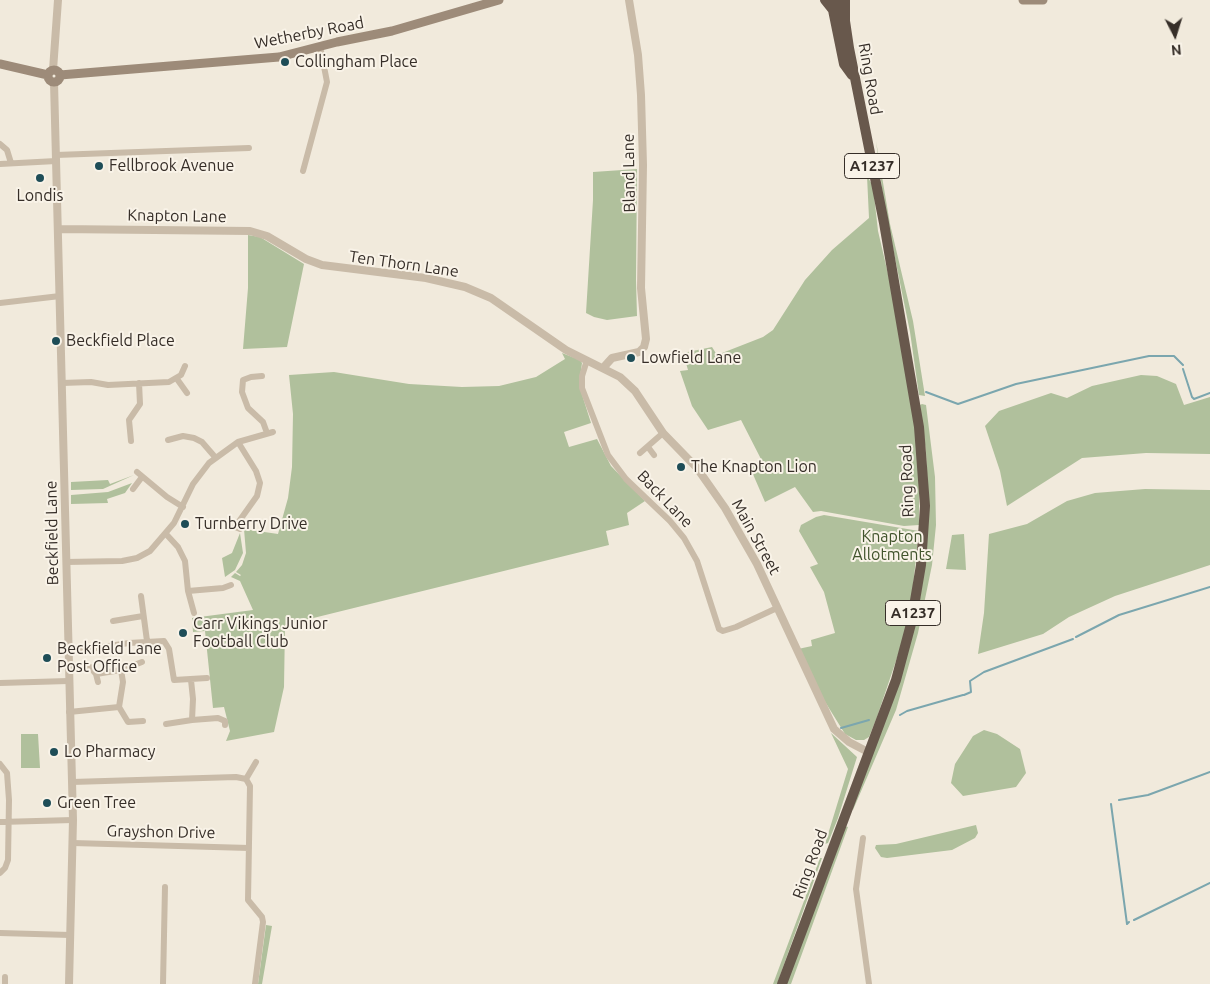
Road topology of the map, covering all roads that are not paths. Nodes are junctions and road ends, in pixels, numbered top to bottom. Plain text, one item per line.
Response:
1 (58, 0) edge
2 (499, 0) edge
3 (629, 0) edge
4 (825, 0) edge
5 (835, 0) edge
6 (845, 0) edge
7 (1022, 0) edge
8 (1043, 0) edge
9 (845, 20) junction
10 (320, 46) junction
11 (0, 64) edge
12 (54, 75) junction
13 (854, 78) junction
14 (0, 144) edge
15 (249, 148) dead end
16 (56, 158) junction
17 (11, 163) junction
18 (0, 164) edge
19 (303, 171) dead end
20 (58, 229) junction
21 (291, 250) joint
22 (60, 296) junction
23 (0, 303) edge
24 (559, 346) joint
25 (587, 360) junction
26 (185, 366) dead end
27 (603, 368) junction
28 (262, 376) dead end
29 (177, 379) junction
30 (62, 383) junction
31 (139, 383) junction
32 (187, 393) dead end
33 (663, 433) junction
34 (168, 440) dead end
35 (130, 441) dead end
36 (238, 442) junction
37 (648, 447) junction
38 (640, 453) dead end
39 (654, 455) dead end
40 (215, 457) junction
41 (132, 489) dead end
42 (183, 507) junction
43 (235, 527) dead end
44 (166, 534) junction
45 (66, 562) junction
46 (231, 585) dead end
47 (188, 590) junction
48 (141, 596) dead end
49 (777, 608) junction
50 (194, 613) dead end
51 (144, 616) junction
52 (113, 621) dead end
53 (147, 641) junction
54 (68, 652) junction
55 (142, 662) dead end
56 (90, 667) dead end
57 (121, 670) junction
58 (96, 674) junction
59 (207, 678) dead end
60 (191, 680) junction
61 (68, 682) junction
62 (98, 682) dead end
63 (0, 683) edge
64 (119, 707) junction
65 (69, 712) junction
66 (192, 720) junction
67 (143, 721) dead end
68 (166, 724) dead end
69 (225, 725) dead end
70 (868, 752) junction
71 (256, 762) dead end
72 (0, 764) edge
73 (246, 779) junction
74 (72, 782) junction
75 (73, 820) junction
76 (0, 822) edge
77 (8, 822) junction
78 (863, 838) dead end
79 (73, 844) junction
80 (248, 848) junction
81 (0, 873) edge
82 (165, 887) dead end
83 (0, 932) edge
84 (70, 935) junction
85 (69, 984) edge
86 (163, 984) edge
87 (255, 984) edge
88 (782, 984) edge
89 (869, 984) edge

1 - 12 street, Beckfield Lane
2 - 10 main road, Wetherby Road
3 - 27 street, Bland Lane
4 - 13 highway
5 - 9 highway, Ring Road / A1237
6 - 9 highway, Ring Road / A1237
7 - 8 main road
9 - 13 highway, Ring Road / A1237
10 - 12 main road, Wetherby Road
10 - 19 street
11 - 12 main road, Wetherby Road
12 - 16 street, Beckfield Lane
13 - 70 highway, Ring Road / A1237
14 - 17 street
15 - 16 street
16 - 17 street
16 - 20 street, Beckfield Lane
17 - 18 street
20 - 21 street, Knapton Lane
20 - 22 street, Beckfield Lane
21 - 24 street, Ten Thorn Lane
22 - 23 street
22 - 30 street, Beckfield Lane
24 - 25 street, Main Street
25 - 27 street, Main Street
25 - 49 street, Back Lane
26 - 29 street
27 - 33 street, Main Street
28 - 36 street
29 - 31 street
29 - 32 street
30 - 31 street
30 - 45 street, Beckfield Lane
31 - 35 street
33 - 37 street
33 - 49 street, Main Street
34 - 40 street
36 - 40 street
36 - 43 street
37 - 38 street
37 - 39 street
40 - 42 street
41 - 42 street
42 - 44 street
44 - 45 street
44 - 47 street
45 - 54 street, Beckfield Lane
46 - 47 street
47 - 50 street
48 - 51 street
49 - 70 street, Main Street
51 - 52 street
51 - 53 street
53 - 54 street
53 - 60 street
54 - 61 street, Beckfield Lane
55 - 57 street
56 - 58 street
57 - 58 street
57 - 64 street
58 - 62 street
59 - 60 street
60 - 66 street
61 - 63 street
61 - 65 street, Beckfield Lane
64 - 65 street
64 - 67 street
65 - 74 street, Beckfield Lane
66 - 68 street
66 - 69 street
70 - 88 highway, Ring Road / A1237
71 - 73 street
72 - 77 street
73 - 74 street
73 - 80 street
74 - 75 street, Beckfield Lane
75 - 77 street
75 - 79 street, Beckfield Lane
76 - 77 street
77 - 81 street
78 - 89 street
79 - 80 street, Grayshon Drive
79 - 84 street, Beckfield Lane
80 - 87 street
82 - 86 street
83 - 84 street
84 - 85 street, Beckfield Lane

